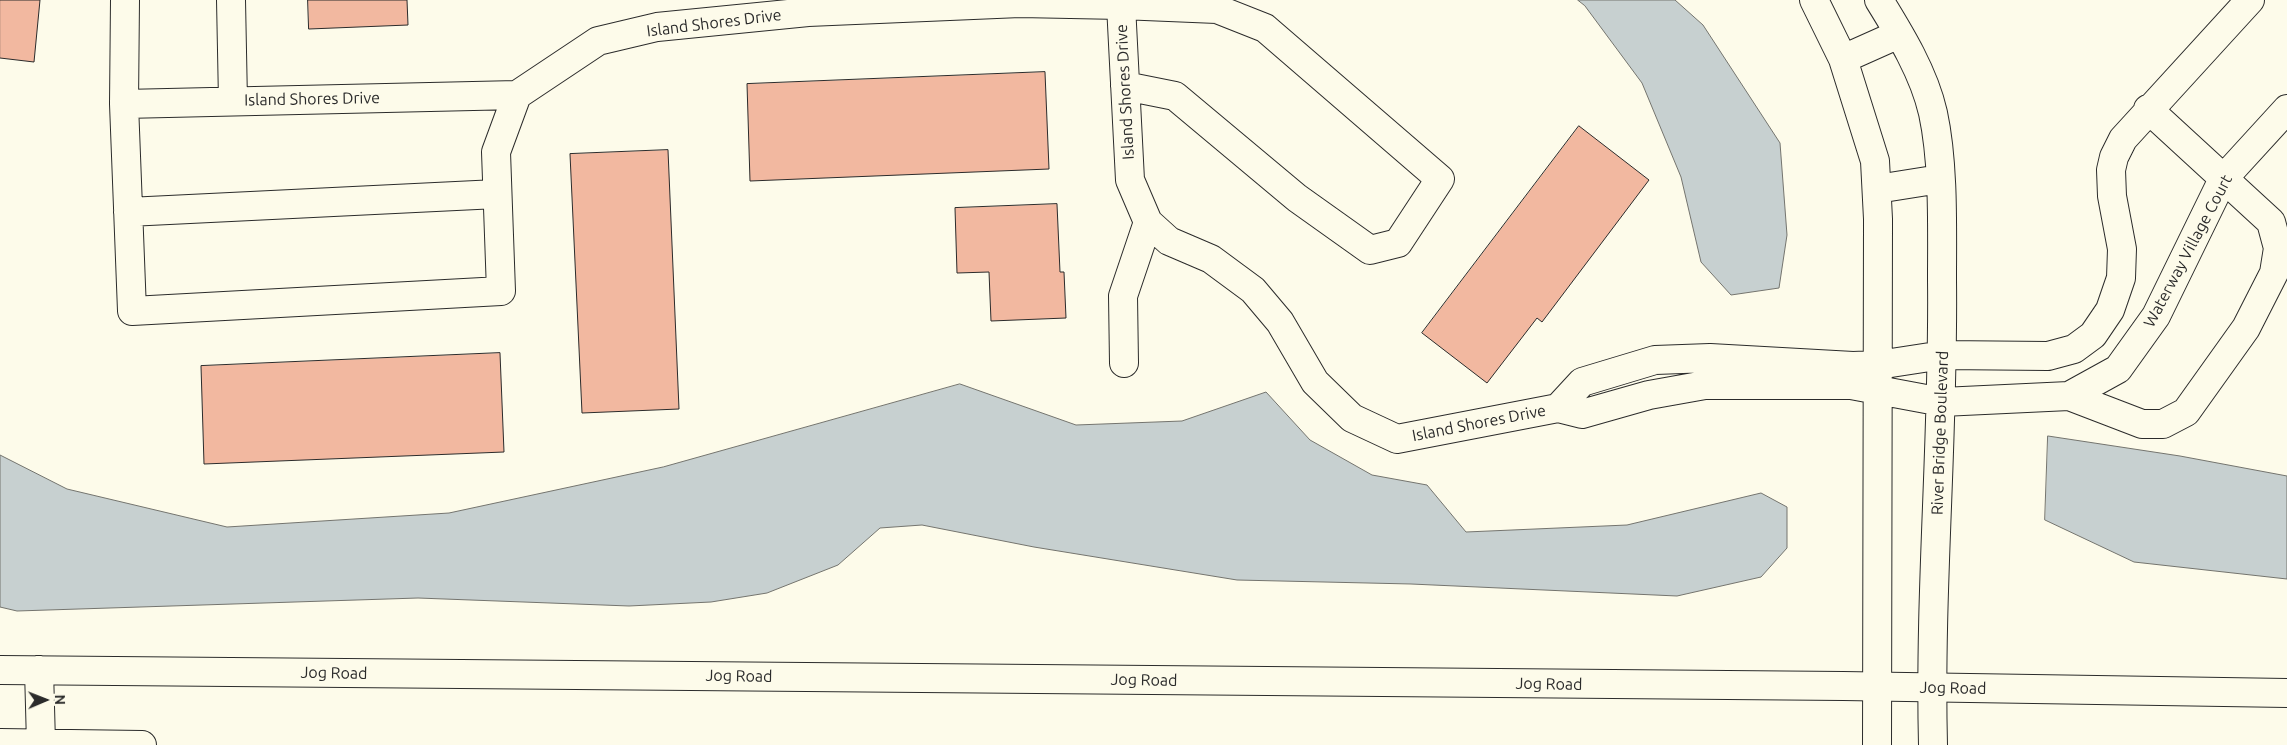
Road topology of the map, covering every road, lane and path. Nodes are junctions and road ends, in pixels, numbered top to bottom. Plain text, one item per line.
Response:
1 (125, 0) edge
2 (231, 0) edge
3 (1814, 0) edge
4 (1879, 0) edge
5 (2250, 0) edge
6 (1121, 5) junction
7 (808, 6) edge
8 (1899, 34) junction
9 (1843, 59) junction
10 (1125, 86) junction
11 (518, 95) junction
12 (233, 101) junction
13 (124, 104) junction
14 (2287, 109) edge
15 (2148, 110) junction
16 (1940, 179) junction
17 (2223, 179) junction
18 (1877, 189) junction
19 (497, 194) junction
20 (128, 212) junction
21 (1148, 222) junction
22 (1943, 355) junction
23 (1124, 363) dead end
24 (1877, 378) junction
25 (1851, 385) joint
26 (2069, 396) junction
27 (1942, 402) junction
28 (1558, 408) junction
29 (0, 670) edge
30 (39, 670) junction
31 (1879, 687) junction
32 (1931, 688) junction
33 (2287, 693) edge
34 (0, 743) edge
35 (41, 743) junction
36 (142, 745) edge
37 (1877, 745) edge
38 (1933, 745) edge

1 - 13 street
2 - 12 street
3 - 9 street
4 - 8 street, River Bridge Boulevard
5 - 15 street, Waterway Village Court
6 - 7 street, Island Shores Drive
6 - 10 street, Island Shores Drive
6 - 10 street
7 - 11 street, Island Shores Drive
8 - 9 street
8 - 16 street, River Bridge Boulevard
9 - 18 street
10 - 21 street, Island Shores Drive
11 - 12 street, Island Shores Drive
11 - 19 street
12 - 13 street, Island Shores Drive
13 - 20 street
14 - 17 street, Waterway Village Court
15 - 17 street
15 - 22 street, Waterway Village Court
16 - 18 street
16 - 22 street, River Bridge Boulevard
17 - 26 street, Waterway Village Court
17 - 26 street
18 - 24 street
19 - 20 street
19 - 20 street
21 - 23 street
21 - 28 street, Island Shores Drive
22 - 24 street, Waterway Village Court
22 - 27 street, River Bridge Boulevard
24 - 25 street, Waterway Village Court
24 - 27 street, Waterway Village Court
24 - 28 street, Island Shores Drive
24 - 31 street
25 - 28 street, Island Shores Drive
26 - 27 street, Waterway Village Court
27 - 32 street, River Bridge Boulevard
29 - 30 street, Jog Road
30 - 31 street, Jog Road
30 - 35 street
31 - 32 street, Jog Road
31 - 37 street
32 - 33 street, Jog Road
32 - 38 street, River Bridge Boulevard
34 - 35 street
35 - 36 street

